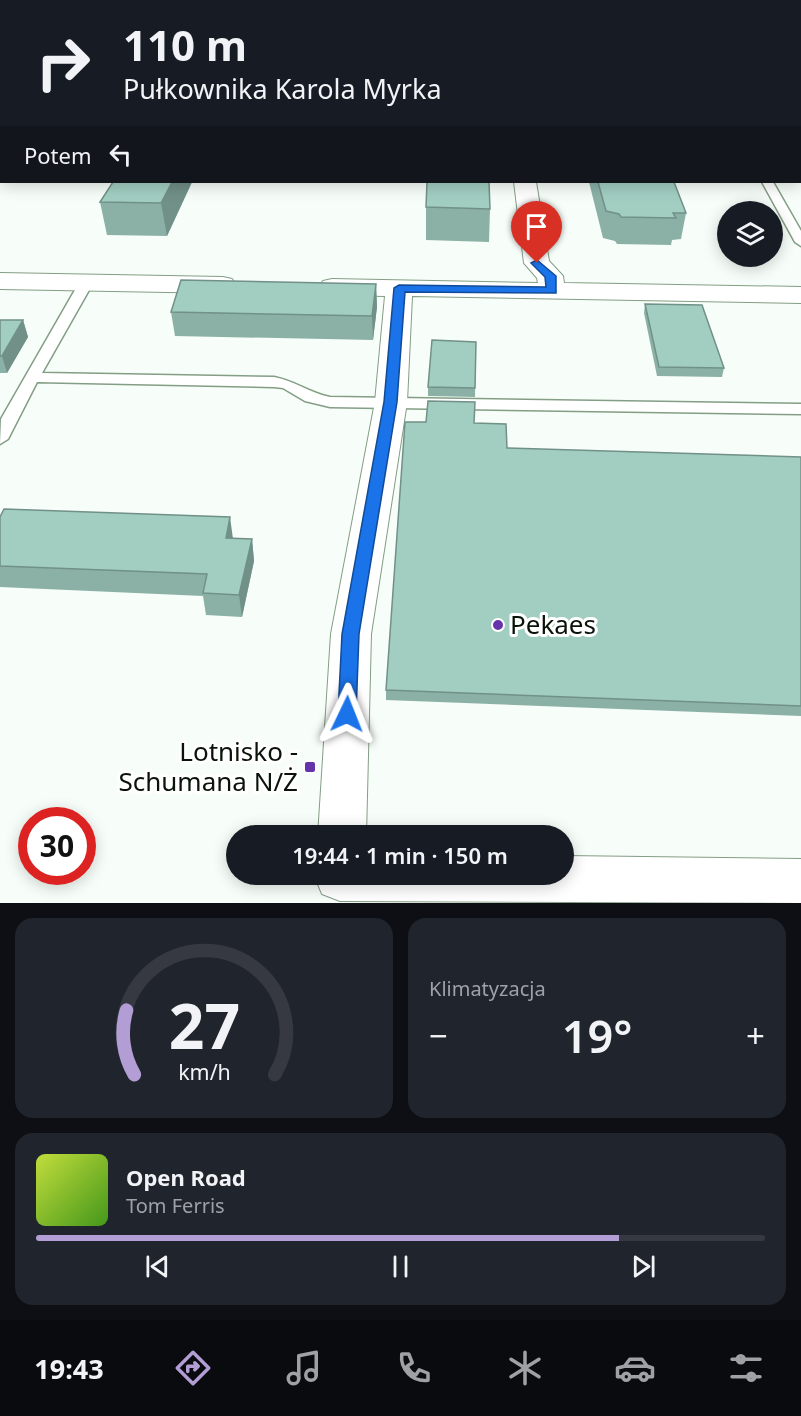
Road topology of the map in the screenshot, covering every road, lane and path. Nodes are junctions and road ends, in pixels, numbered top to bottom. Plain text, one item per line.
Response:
1 (525, 183) edge
2 (768, 183) edge
3 (801, 242) edge
4 (0, 281) edge
5 (86, 283) junction
6 (249, 286) edge
7 (307, 287) edge
8 (399, 288) junction
9 (552, 290) junction
10 (801, 295) edge
11 (33, 377) junction
12 (0, 399) edge
13 (17, 400) junction
14 (391, 402) junction
15 (801, 409) edge
16 (0, 439) edge
17 (342, 825) edge
18 (574, 878) edge
19 (801, 883) edge

1 - 9 street
2 - 3 lane
4 - 5 street
5 - 6 street
5 - 11 lane
7 - 8 street
8 - 9 street
8 - 14 street
9 - 10 street
11 - 13 lane
11 - 14 lane
12 - 13 lane
13 - 16 lane
14 - 15 lane
14 - 17 street
18 - 19 street

